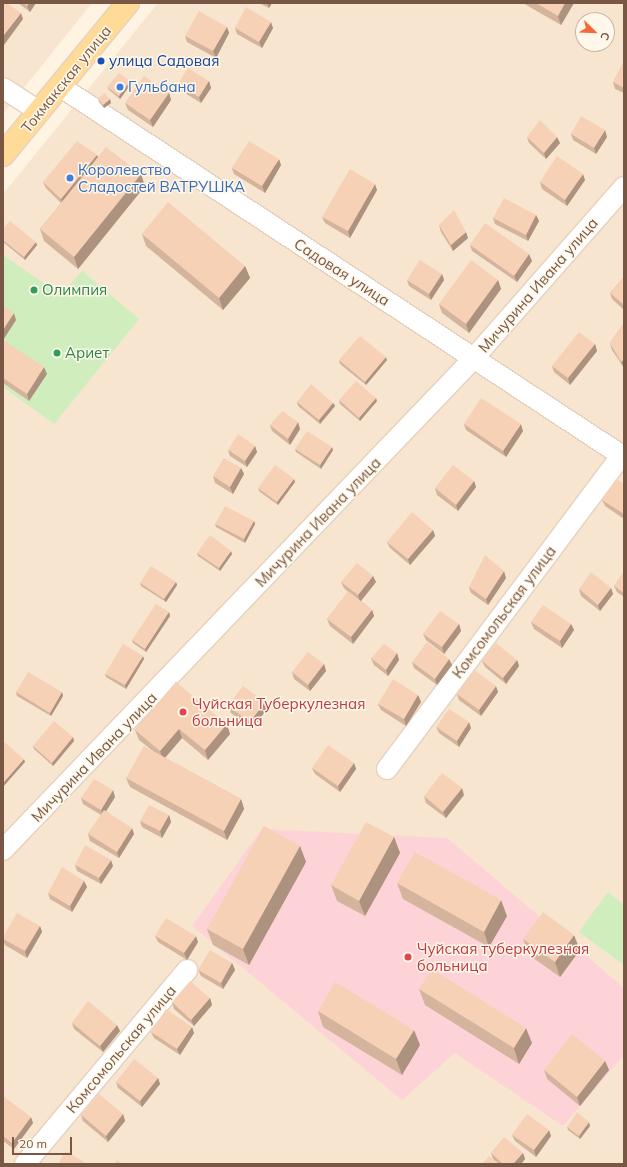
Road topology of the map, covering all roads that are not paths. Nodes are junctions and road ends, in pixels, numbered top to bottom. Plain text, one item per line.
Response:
1 (128, 3) edge
2 (61, 87) junction
3 (3, 88) edge
4 (40, 112) junction
5 (3, 155) edge
6 (624, 187) edge
7 (473, 359) junction
8 (623, 456) edge
9 (387, 769) dead end
10 (3, 850) edge
11 (186, 970) dead end
12 (25, 1164) edge

1 - 2 main road, Токмакская улица
2 - 4 main road, Токмакская улица
2 - 7 street, Садовая улица
3 - 4 street
4 - 5 main road, Токмакская улица
6 - 7 street, Мичурина Ивана улица
7 - 8 street, Садовая улица
7 - 10 street, Мичурина Ивана улица
8 - 9 street, Комсомольская улица
11 - 12 street, Комсомольская улица

